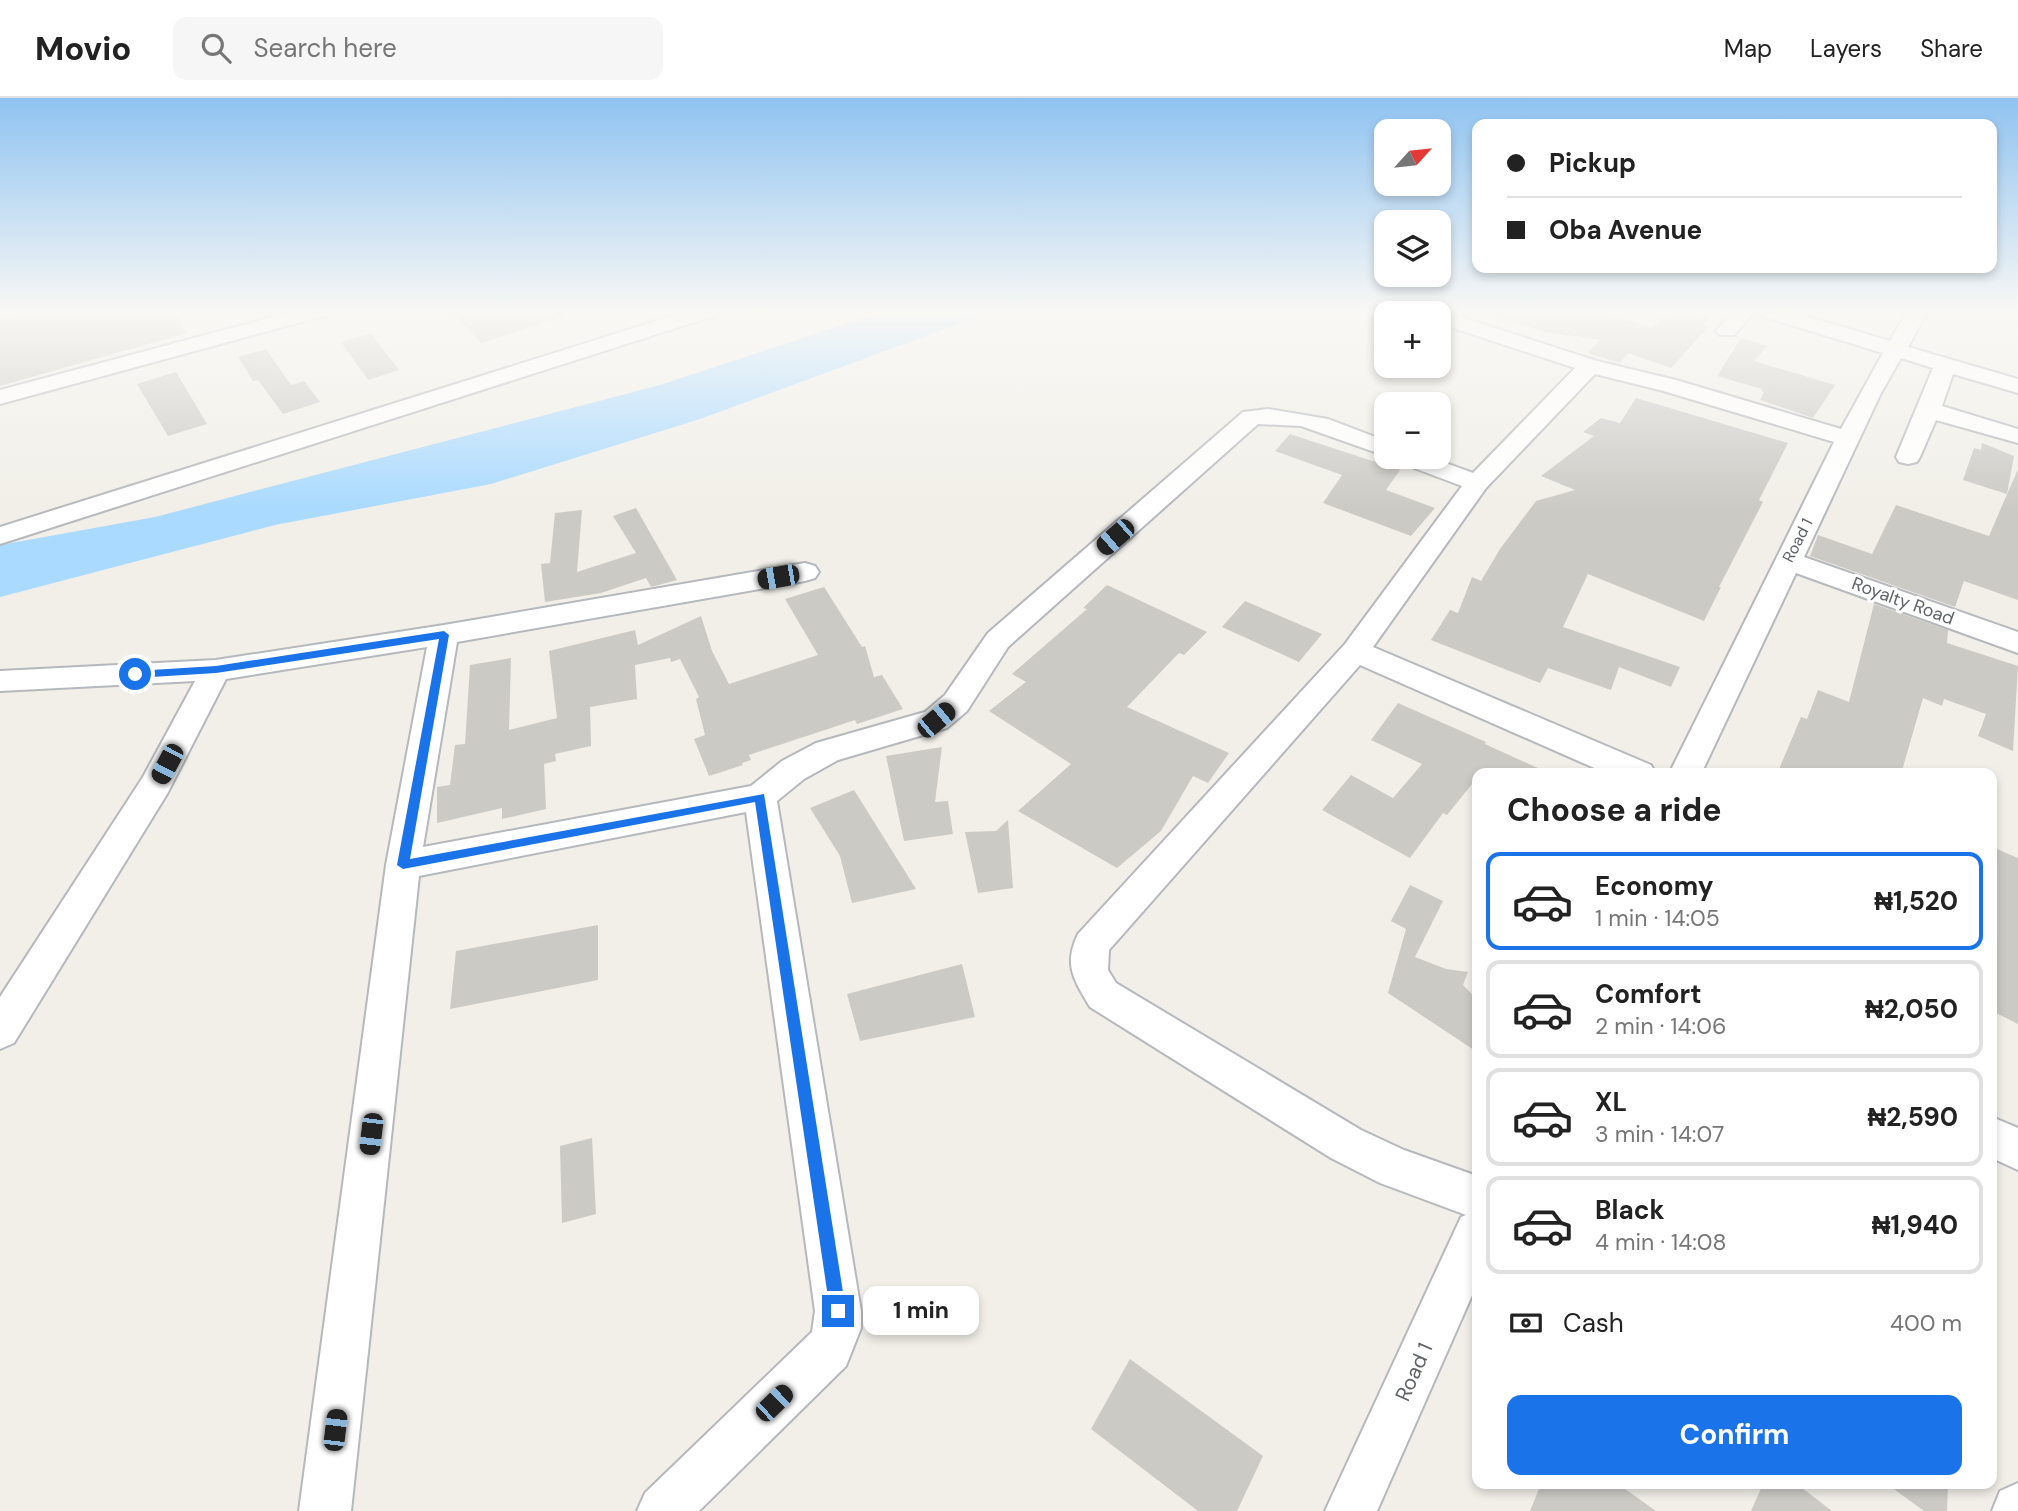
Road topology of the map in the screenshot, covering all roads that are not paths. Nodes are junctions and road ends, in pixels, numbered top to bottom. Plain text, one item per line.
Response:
1 (75, 377) edge
2 (502, 377) edge
3 (1579, 377) edge
4 (1635, 377) edge
5 (1881, 377) edge
6 (1941, 377) edge
7 (1987, 377) edge
8 (2018, 386) edge
9 (0, 397) edge
10 (1929, 410) junction
11 (2018, 436) edge
12 (1848, 439) junction
13 (1374, 445) edge
14 (1908, 457) dead end
15 (1439, 469) edge
16 (1477, 483) junction
17 (0, 536) edge
18 (1787, 560) junction
19 (805, 572) dead end
20 (444, 635) junction
21 (2018, 643) edge
22 (1355, 651) junction
23 (216, 670) junction
24 (0, 681) edge
25 (1626, 768) edge
26 (1688, 768) edge
27 (760, 797) junction
28 (403, 865) junction
29 (0, 1031) edge
30 (1997, 1140) edge
31 (2018, 1150) edge
32 (1472, 1196) edge
33 (1472, 1244) edge
34 (325, 1511) edge
35 (663, 1511) edge
36 (1352, 1511) edge

1 - 9 street
2 - 17 street
3 - 16 street
4 - 12 street
5 - 12 street, Road 1
6 - 10 street
7 - 8 street
10 - 11 street
10 - 14 street
12 - 18 street, Road 1
13 - 27 street
15 - 16 street
16 - 22 street
18 - 21 street, Royalty Road
18 - 26 street, Road 1
19 - 20 street
20 - 23 street
20 - 28 street
22 - 25 street
22 - 32 street
23 - 24 street
23 - 29 street
27 - 28 street
27 - 35 street
28 - 34 street
30 - 31 street
33 - 36 street, Road 1

